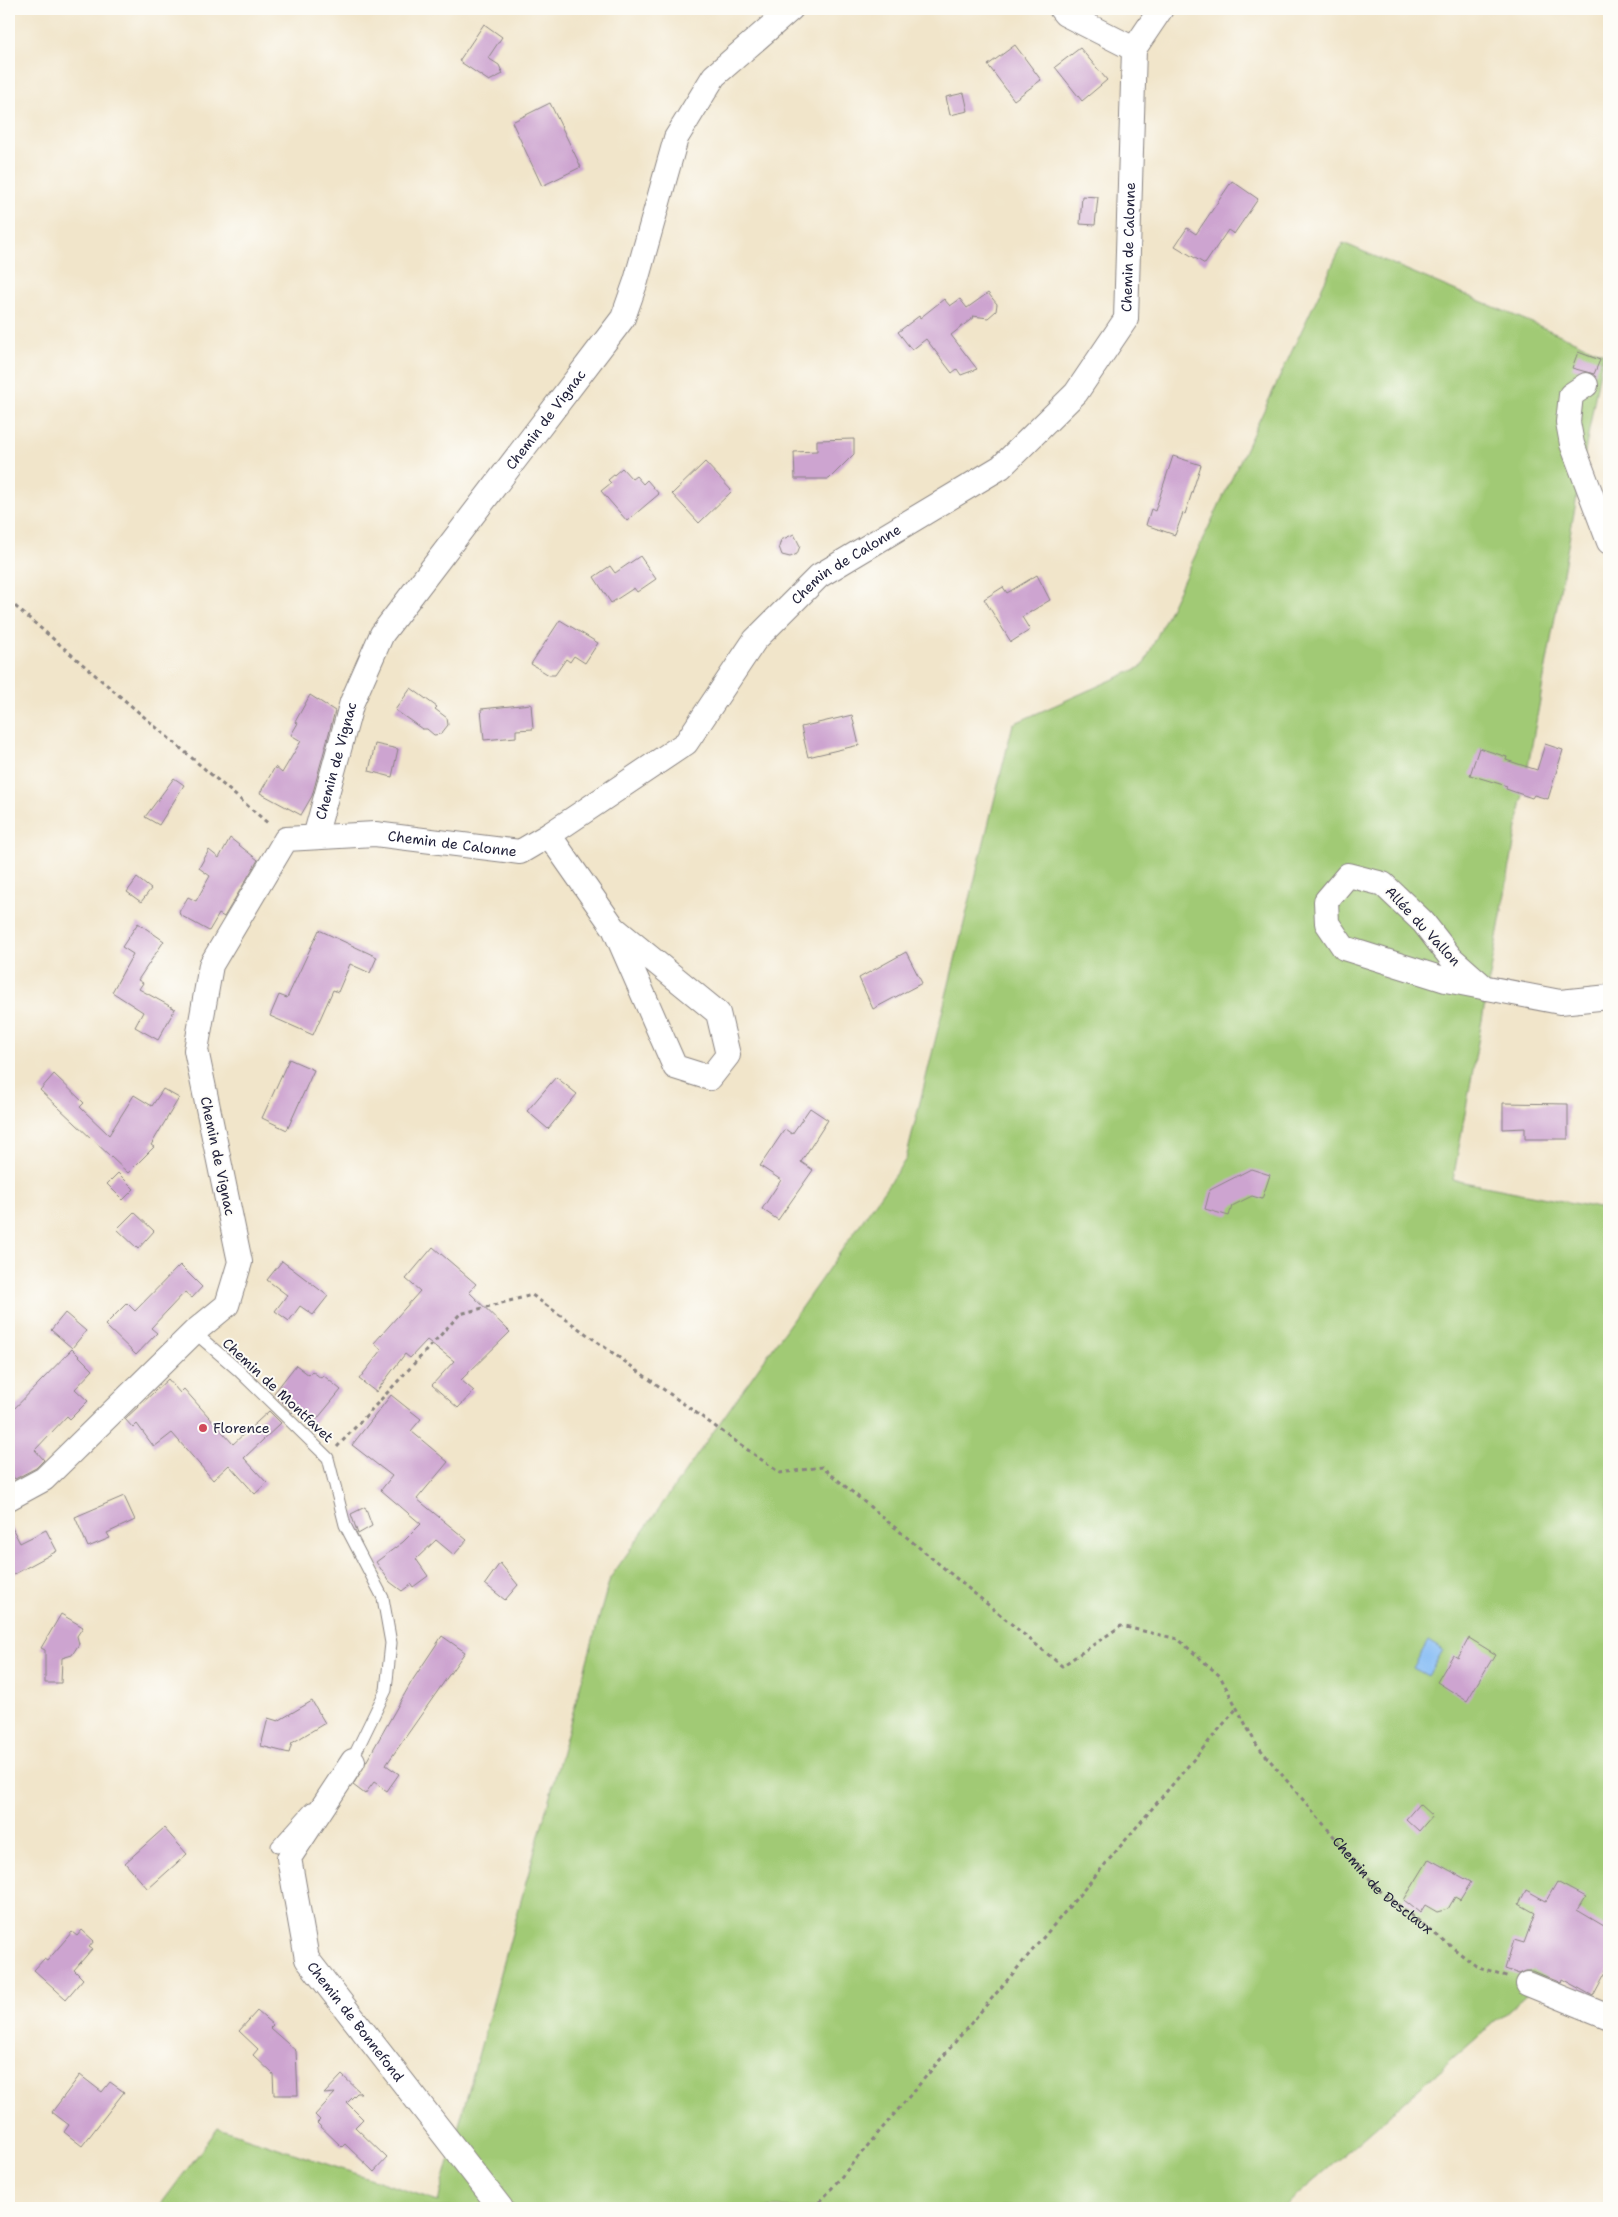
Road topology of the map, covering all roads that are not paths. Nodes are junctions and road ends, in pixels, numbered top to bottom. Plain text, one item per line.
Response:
1 (791, 9) edge
2 (1061, 9) edge
3 (1161, 9) edge
4 (1134, 49) junction
5 (1586, 385) dead end
6 (1609, 542) edge
7 (549, 835) junction
8 (315, 837) junction
9 (614, 928) junction
10 (1485, 988) junction
11 (1609, 997) edge
12 (194, 1332) junction
13 (9, 1498) edge
14 (353, 1761) junction
15 (277, 1846) dead end
16 (1528, 1984) road end
17 (1609, 2017) edge
18 (501, 2208) edge

1 - 8 street, Chemin de Vignac
2 - 4 street
3 - 4 street
4 - 7 street, Chemin de Calonne
5 - 6 street
7 - 8 street, Chemin de Calonne
7 - 9 street
8 - 12 street, Chemin de Vignac
9 - 9 street
10 - 10 street, Allée du Vallon
10 - 11 street, Allée du Vallon
12 - 13 street, Chemin de Vignac
12 - 14 lane, Chemin de Montfavet
14 - 15 lane, Chemin de Montfavet
14 - 18 street, Chemin de Bonnefond
16 - 17 street

